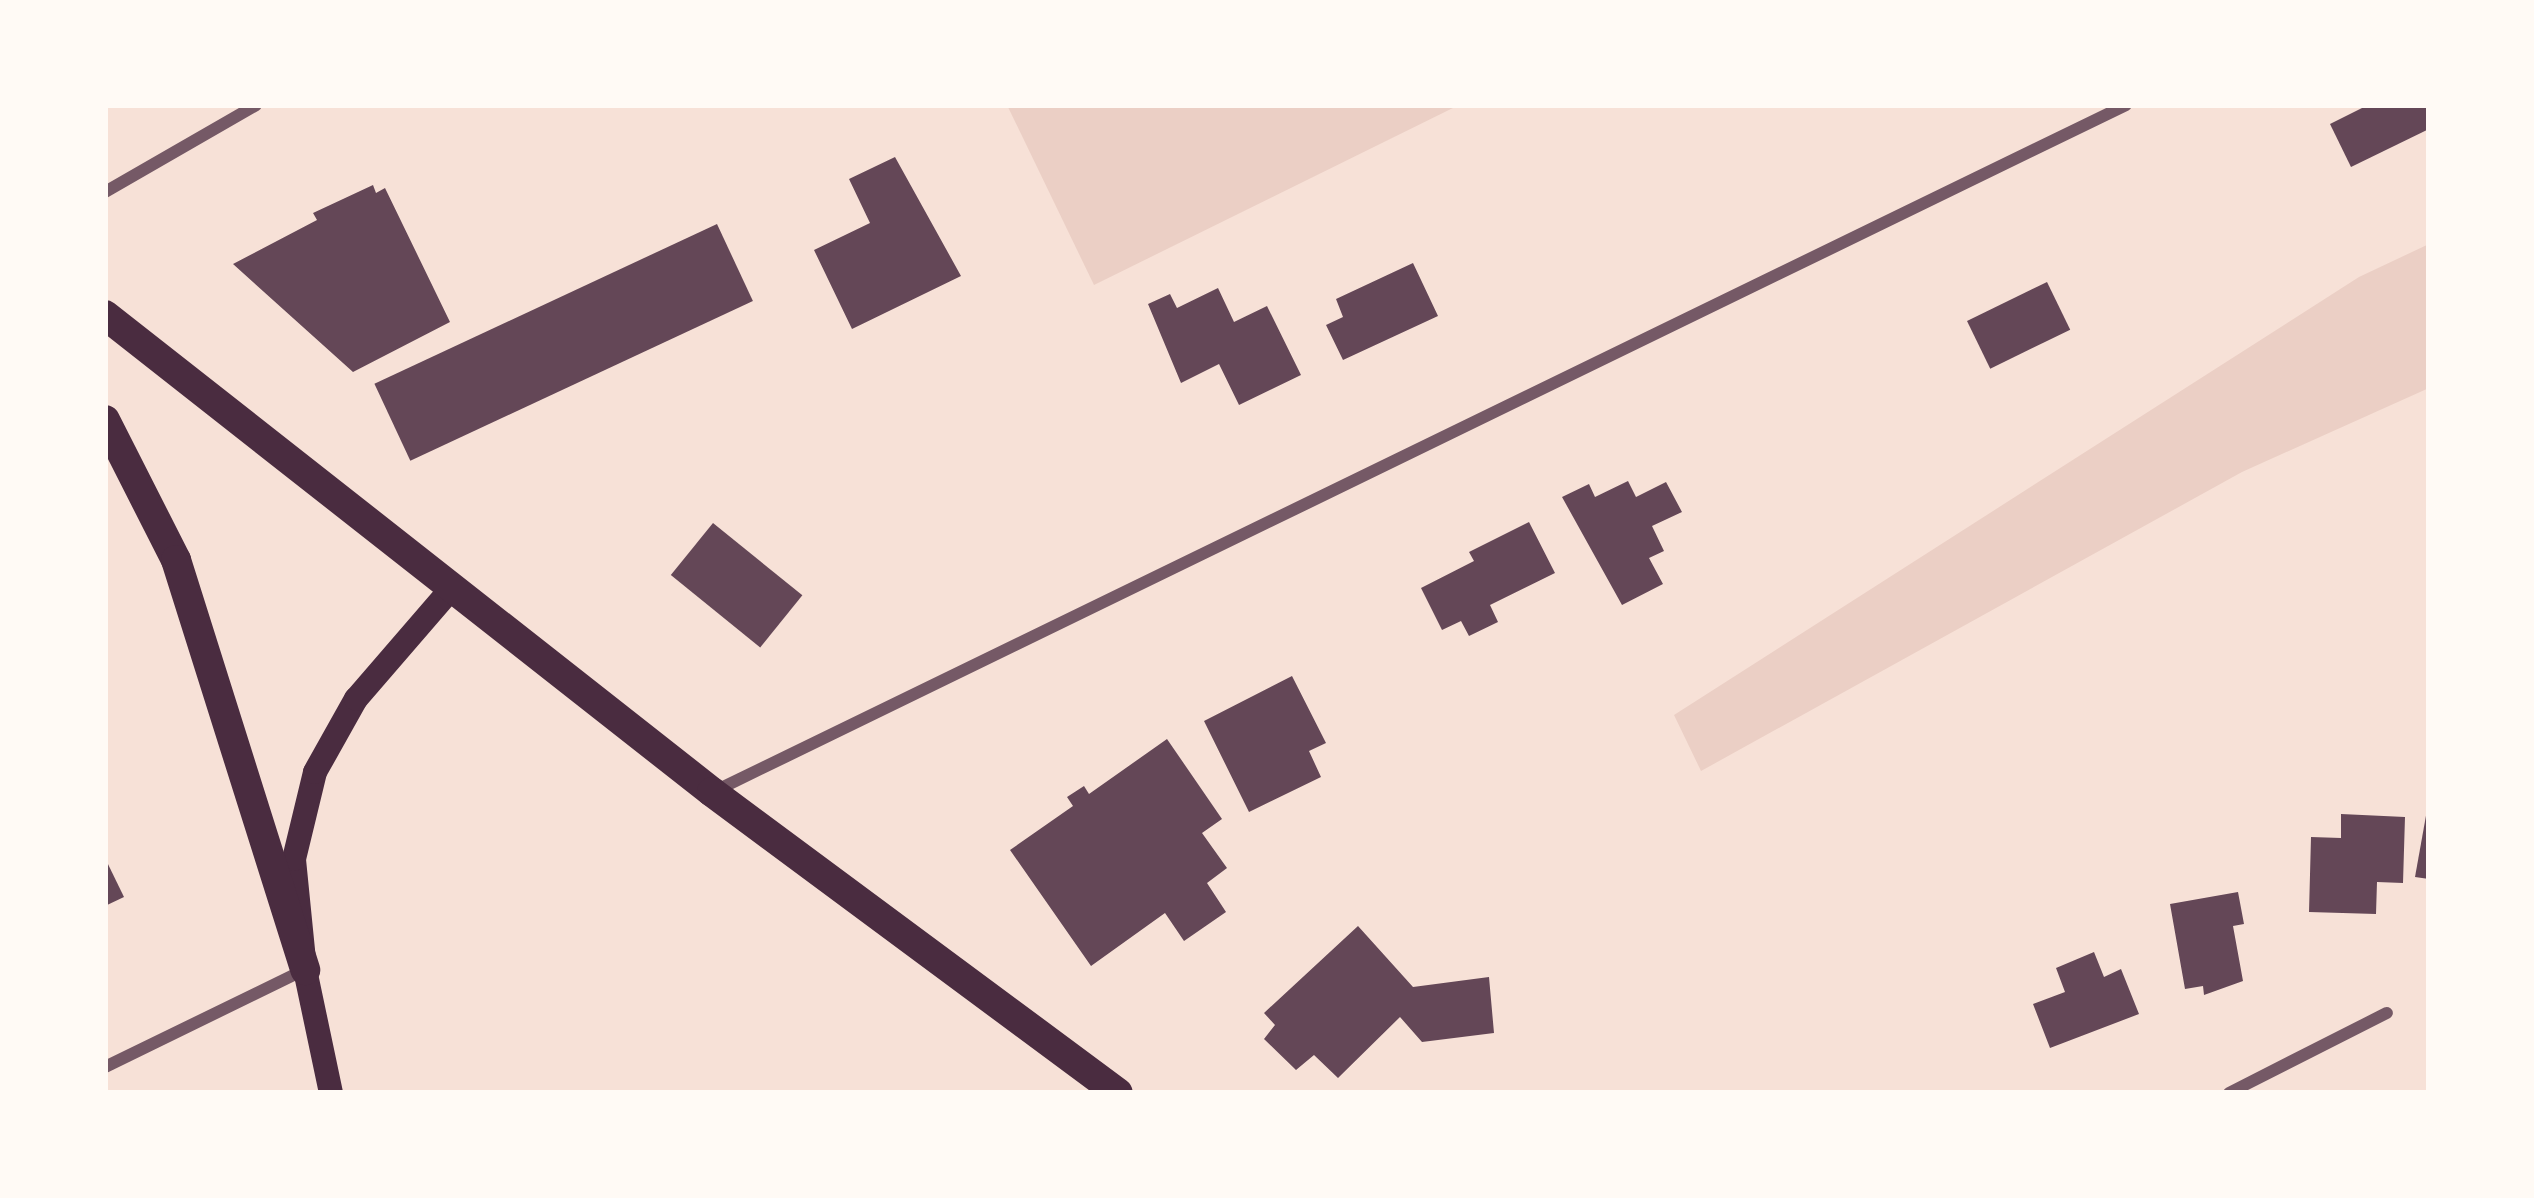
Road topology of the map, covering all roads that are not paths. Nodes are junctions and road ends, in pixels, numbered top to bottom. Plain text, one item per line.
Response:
1 (256, 105) edge
2 (2126, 105) edge
3 (105, 192) edge
4 (105, 315) edge
5 (105, 420) edge
6 (450, 590) junction
7 (712, 792) junction
8 (305, 970) junction
9 (2387, 1013) dead end
10 (105, 1067) edge
11 (331, 1093) edge
12 (1118, 1093) edge
13 (2229, 1093) edge

1 - 3 street
2 - 7 street
4 - 6 main road
5 - 8 main road
6 - 7 main road
6 - 8 main road
7 - 12 main road
8 - 10 street
8 - 11 main road
9 - 13 street

